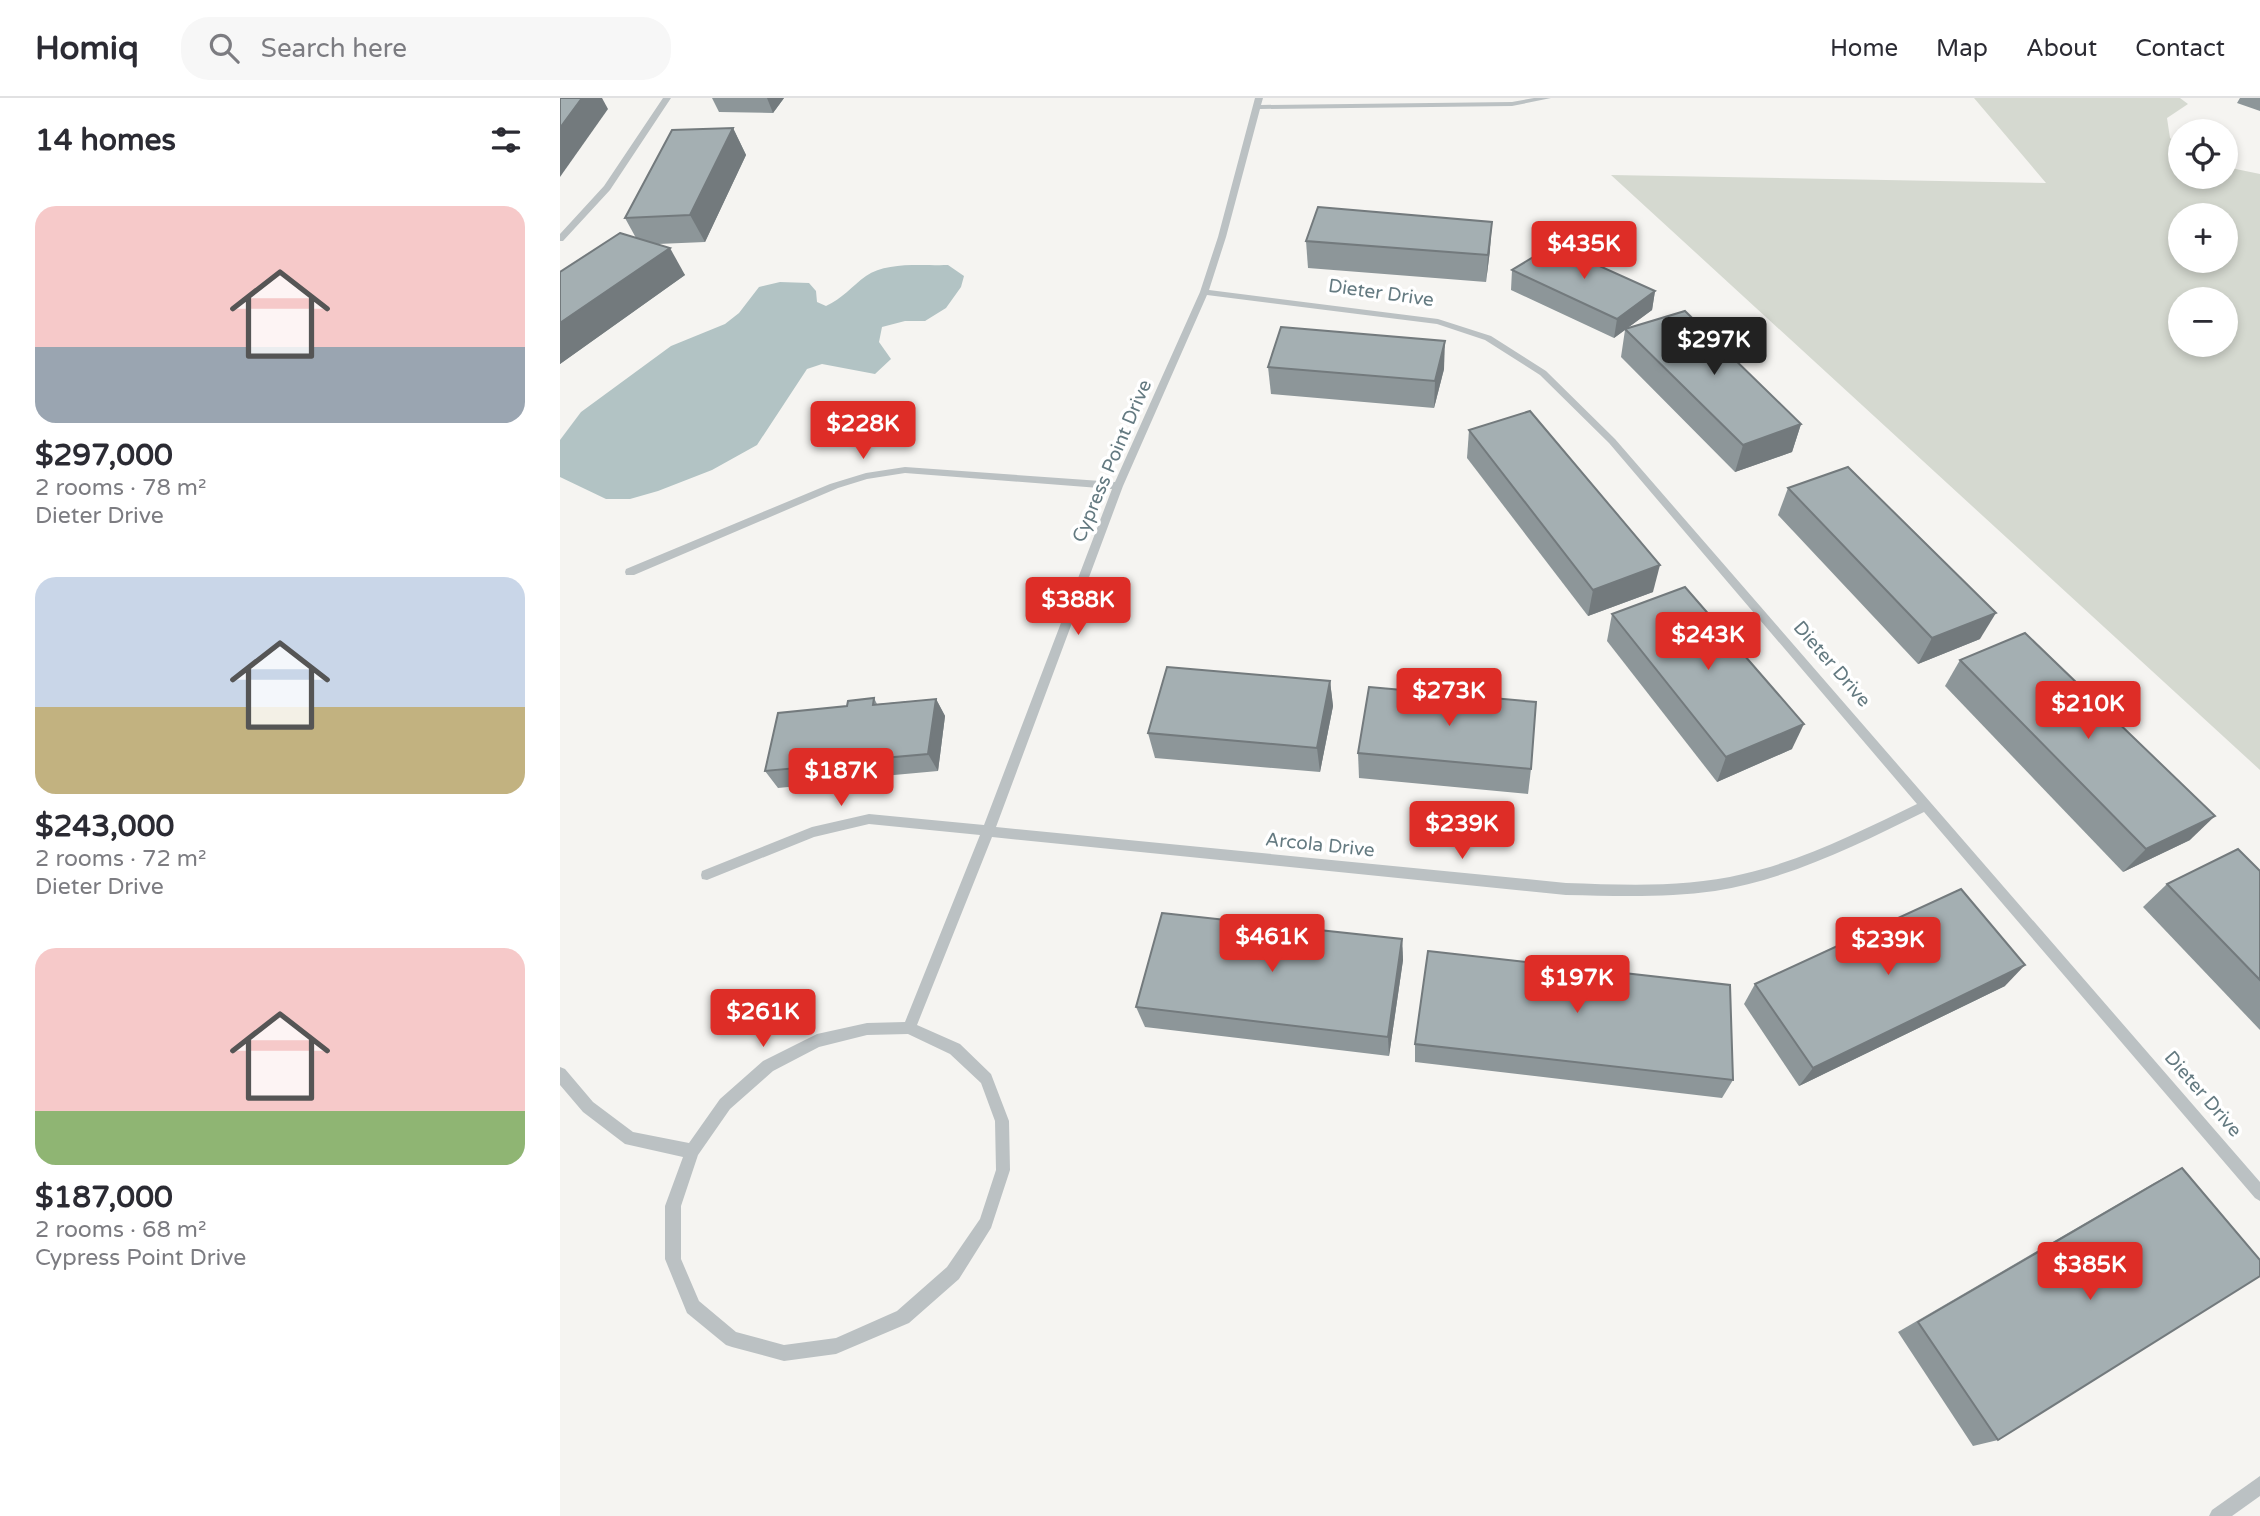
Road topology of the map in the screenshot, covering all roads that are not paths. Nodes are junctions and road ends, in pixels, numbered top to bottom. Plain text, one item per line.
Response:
1 (667, 98) edge
2 (1548, 98) edge
3 (1257, 102) edge
4 (560, 239) edge
5 (1204, 292) junction
6 (1118, 486) junction
7 (631, 572) dead end
8 (1927, 804) junction
9 (988, 831) junction
10 (707, 875) dead end
11 (909, 1028) junction
12 (560, 1074) edge
13 (692, 1151) junction
14 (2260, 1193) edge
15 (2260, 1485) edge
16 (2218, 1516) edge

1 - 4 street
2 - 3 street
3 - 5 street, Cypress Point Drive
5 - 6 street, Cypress Point Drive
5 - 8 street, Dieter Drive
6 - 7 street
6 - 9 street, Cypress Point Drive
8 - 9 street, Arcola Drive
8 - 14 street, Dieter Drive
9 - 10 street, Arcola Drive
9 - 11 street, Cypress Point Drive
11 - 13 street
11 - 13 street
12 - 13 street
15 - 16 street

